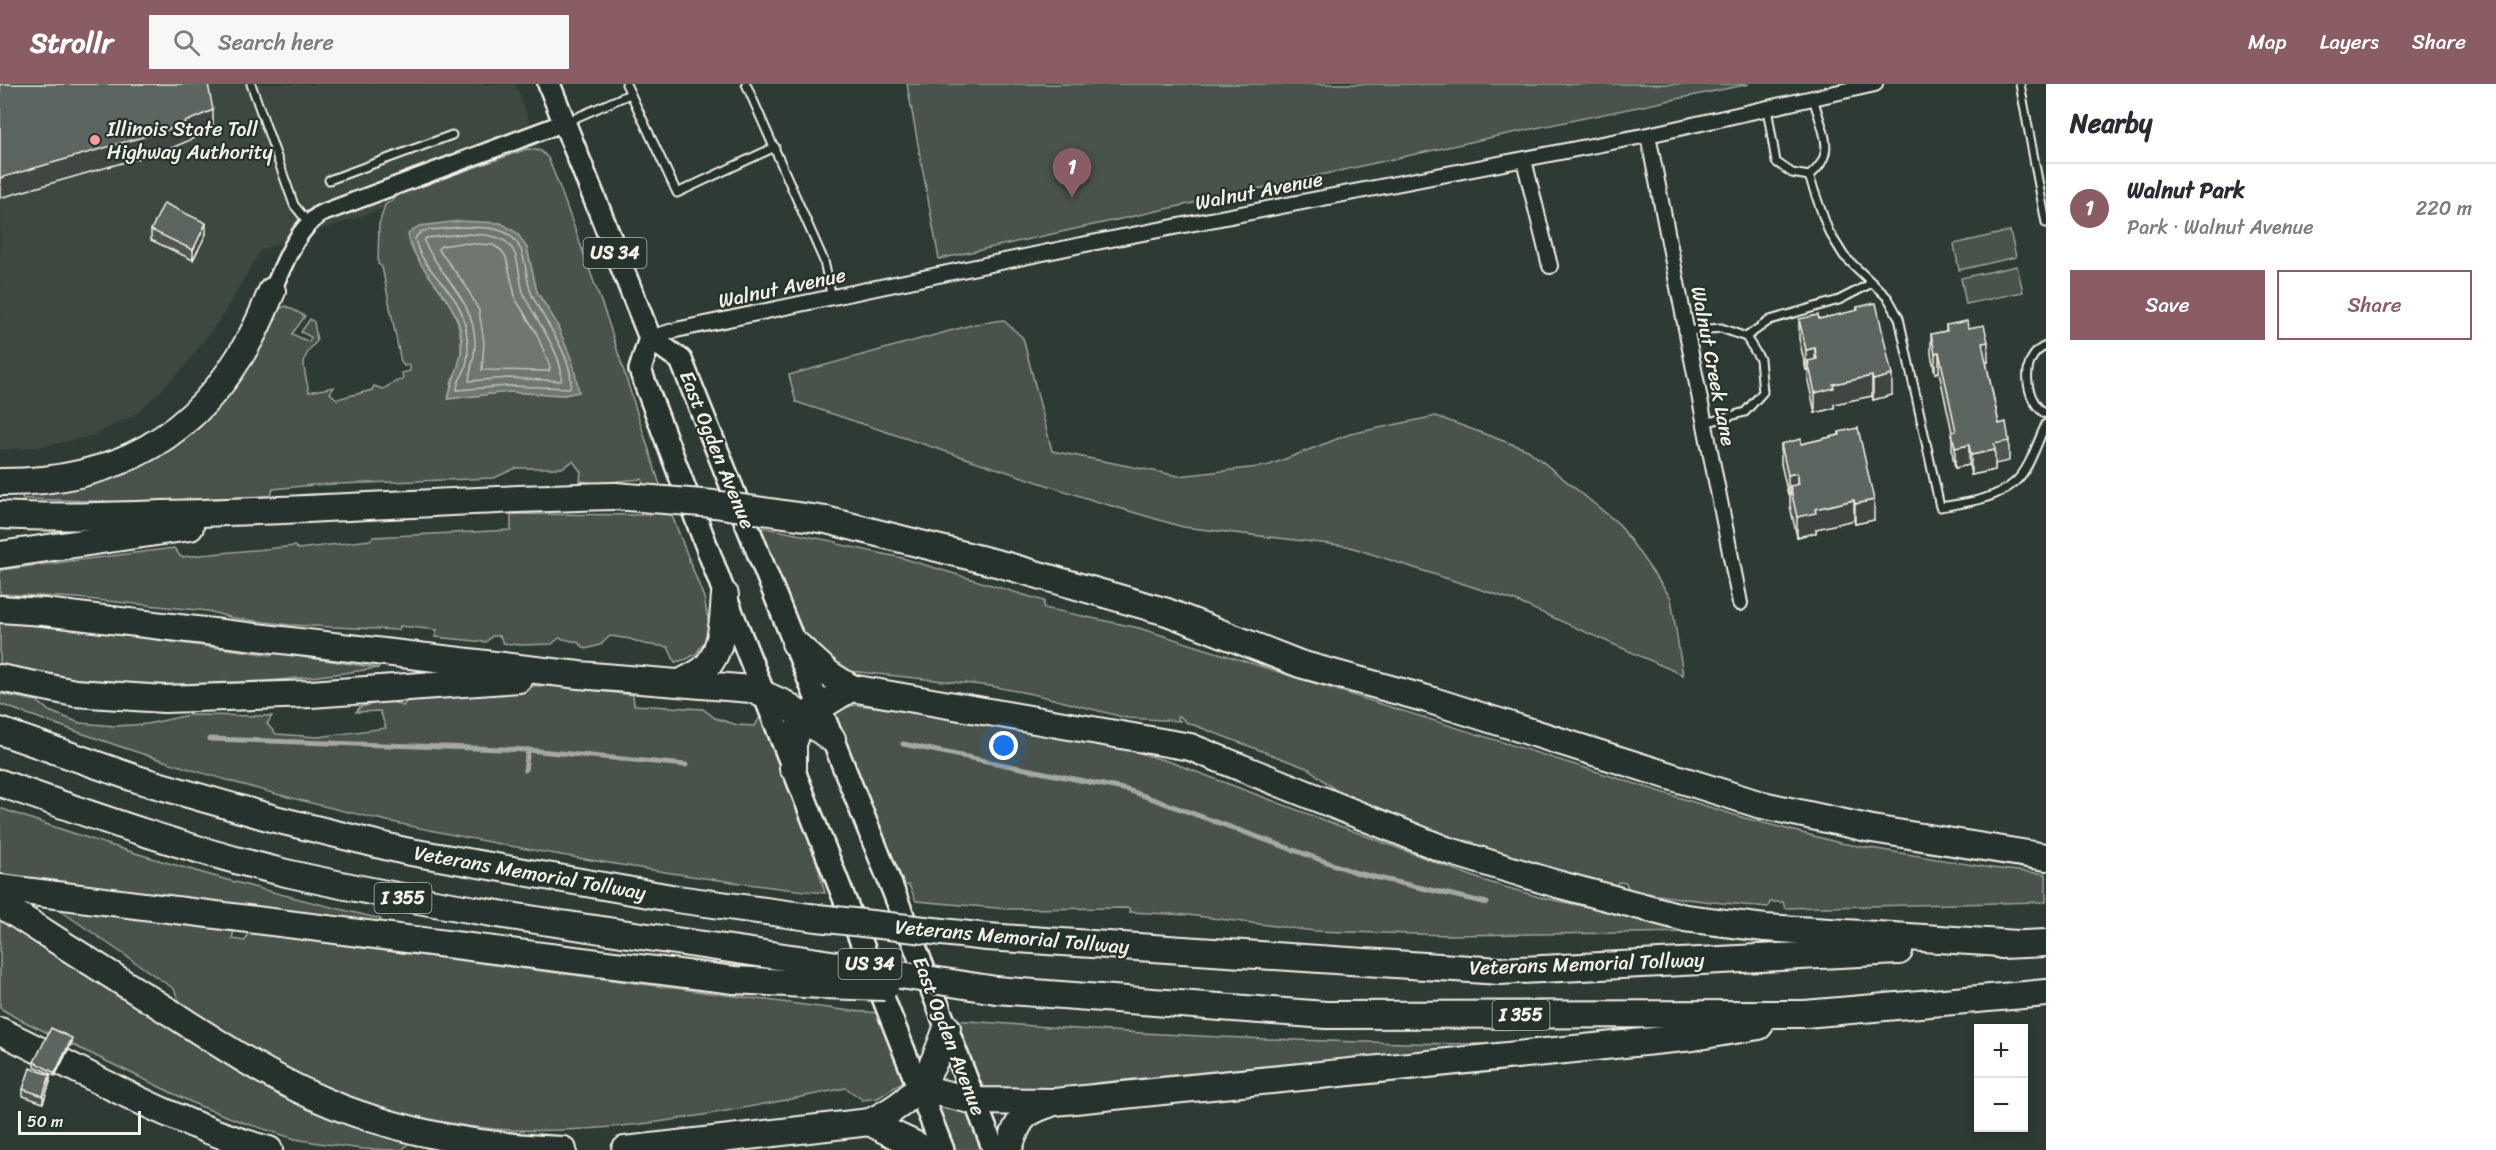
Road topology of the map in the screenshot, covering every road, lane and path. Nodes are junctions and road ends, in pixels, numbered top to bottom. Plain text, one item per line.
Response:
1 (251, 84) edge
2 (549, 84) edge
3 (626, 84) edge
4 (746, 84) edge
5 (1875, 84) edge
6 (2020, 84) edge
7 (630, 94) junction
8 (1813, 97) junction
9 (1767, 108) junction
10 (563, 123) junction
11 (452, 135) dead end
12 (1648, 135) junction
13 (775, 147) junction
14 (1524, 160) junction
15 (1809, 176) junction
16 (329, 180) dead end
17 (308, 222) junction
18 (2046, 223) edge
19 (1550, 266) dead end
20 (1872, 283) junction
21 (272, 291) joint
22 (832, 298) junction
23 (1686, 331) junction
24 (1746, 337) junction
25 (650, 338) junction
26 (2046, 346) edge
27 (2046, 414) edge
28 (1705, 423) junction
29 (2046, 424) edge
30 (0, 482) edge
31 (297, 511) junction
32 (0, 516) edge
33 (0, 555) edge
34 (725, 595) junction
35 (1740, 603) dead end
36 (0, 609) edge
37 (795, 644) junction
38 (579, 675) junction
39 (0, 678) edge
40 (682, 682) junction
41 (851, 688) junction
42 (764, 693) junction
43 (810, 712) junction
44 (0, 731) edge
45 (832, 739) joint
46 (793, 768) junction
47 (0, 783) edge
48 (2046, 857) edge
49 (0, 888) edge
50 (0, 904) edge
51 (2046, 943) edge
52 (2018, 944) junction
53 (820, 974) junction
54 (2046, 993) edge
55 (1848, 1011) junction
56 (947, 1028) junction
57 (0, 1031) edge
58 (920, 1088) junction
59 (975, 1101) junction
60 (1055, 1102) junction
61 (870, 1122) junction
62 (269, 1150) edge
63 (562, 1150) edge
64 (625, 1150) edge
65 (926, 1150) edge
66 (943, 1150) edge
67 (994, 1150) edge
68 (1008, 1150) edge

1 - 17 lane
2 - 10 main road, US 34
3 - 7 lane
4 - 13 lane
5 - 8 street, Walnut Avenue
6 - 18 lane
7 - 10 lane
7 - 13 lane
8 - 9 street, Walnut Avenue
8 - 15 lane
9 - 12 street, Walnut Avenue
9 - 15 lane
10 - 17 street
10 - 25 main road, US 34
11 - 16 lane
12 - 14 street, Walnut Avenue
12 - 23 street, Walnut Creek Lane
13 - 22 lane
14 - 19 street
14 - 22 street, Walnut Avenue
15 - 20 lane
17 - 21 street
20 - 24 lane
20 - 29 lane
21 - 30 highway
22 - 25 street, Walnut Avenue
23 - 24 lane
23 - 28 street, Walnut Creek Lane
24 - 28 lane
25 - 34 main road, US 34
25 - 37 main road, East Ogden Avenue
26 - 27 lane
28 - 35 street, Walnut Creek Lane
31 - 32 highway
31 - 33 highway
31 - 48 highway, bridge
34 - 40 highway
34 - 42 main road, US 34
36 - 38 highway
37 - 41 highway
37 - 43 main road, East Ogden Avenue
38 - 39 highway
38 - 40 highway
40 - 42 highway
41 - 43 highway
41 - 52 highway
42 - 43 highway
42 - 46 main road, US 34
43 - 45 highway
43 - 46 highway
44 - 52 highway, Veterans Memorial Tollway / I 355, bridge
45 - 56 main road, East Ogden Avenue / US 34
46 - 58 main road, US 34
47 - 53 highway, I 355
49 - 53 highway
50 - 63 highway
51 - 52 highway, Veterans Memorial Tollway / I 355
53 - 55 highway, I 355, bridge
54 - 55 highway, I 355
55 - 60 highway
56 - 58 highway
56 - 59 main road, East Ogden Avenue / US 34
57 - 62 highway
58 - 59 highway
58 - 61 highway
58 - 66 main road, US 34
59 - 60 highway
59 - 67 main road, East Ogden Avenue / US 34
60 - 68 highway
61 - 64 highway
61 - 65 highway

